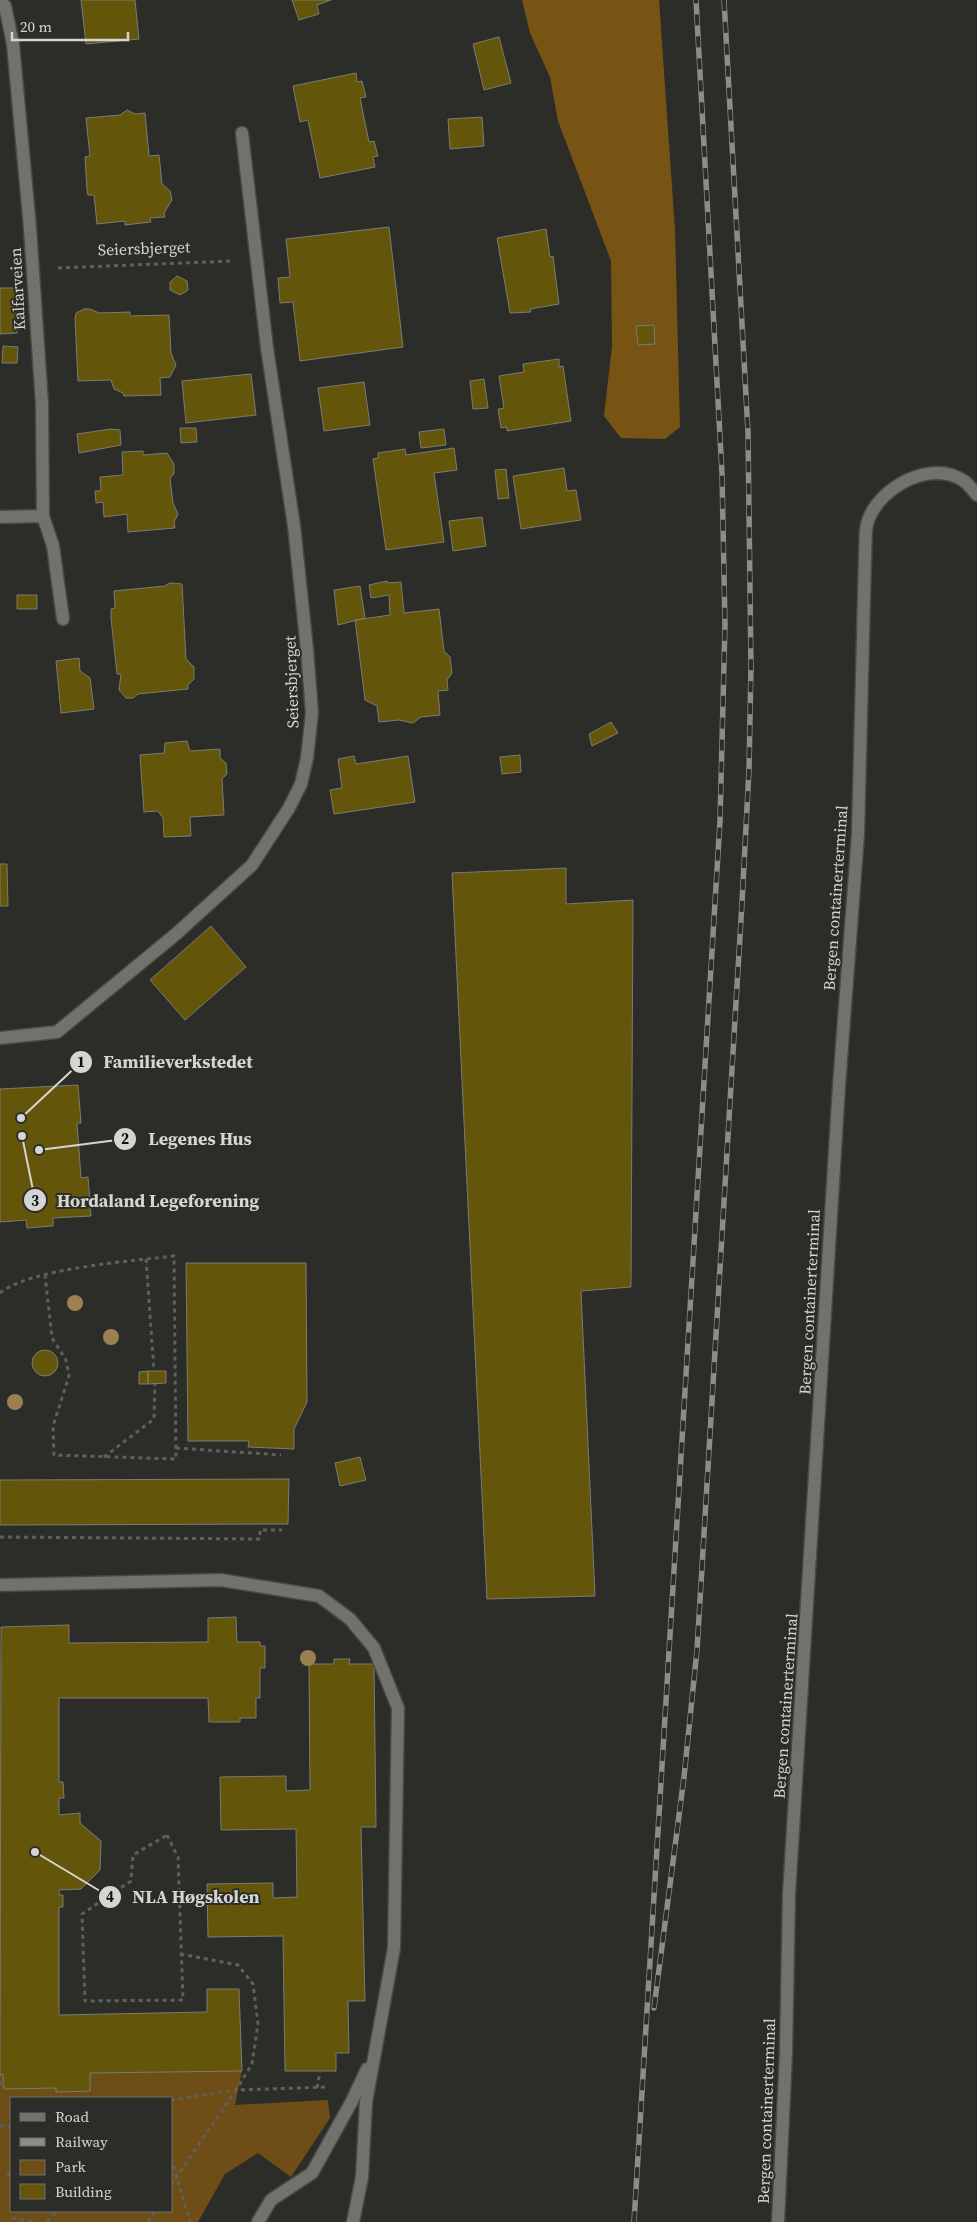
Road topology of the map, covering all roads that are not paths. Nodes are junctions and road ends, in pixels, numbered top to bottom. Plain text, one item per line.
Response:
1 (0, 5) edge
2 (242, 133) dead end
3 (977, 496) edge
4 (43, 516) junction
5 (0, 517) edge
6 (63, 619) dead end
7 (0, 1038) edge
8 (0, 1585) edge
9 (376, 2048) junction
10 (258, 2222) edge
11 (353, 2222) edge
12 (778, 2222) edge

1 - 4 street, Kalfarveien
2 - 7 street, Seiersbjerget
3 - 12 street, Bergen containerterminal
4 - 5 street
4 - 6 street, Kalfarveien
8 - 9 street
9 - 10 street
9 - 11 street

